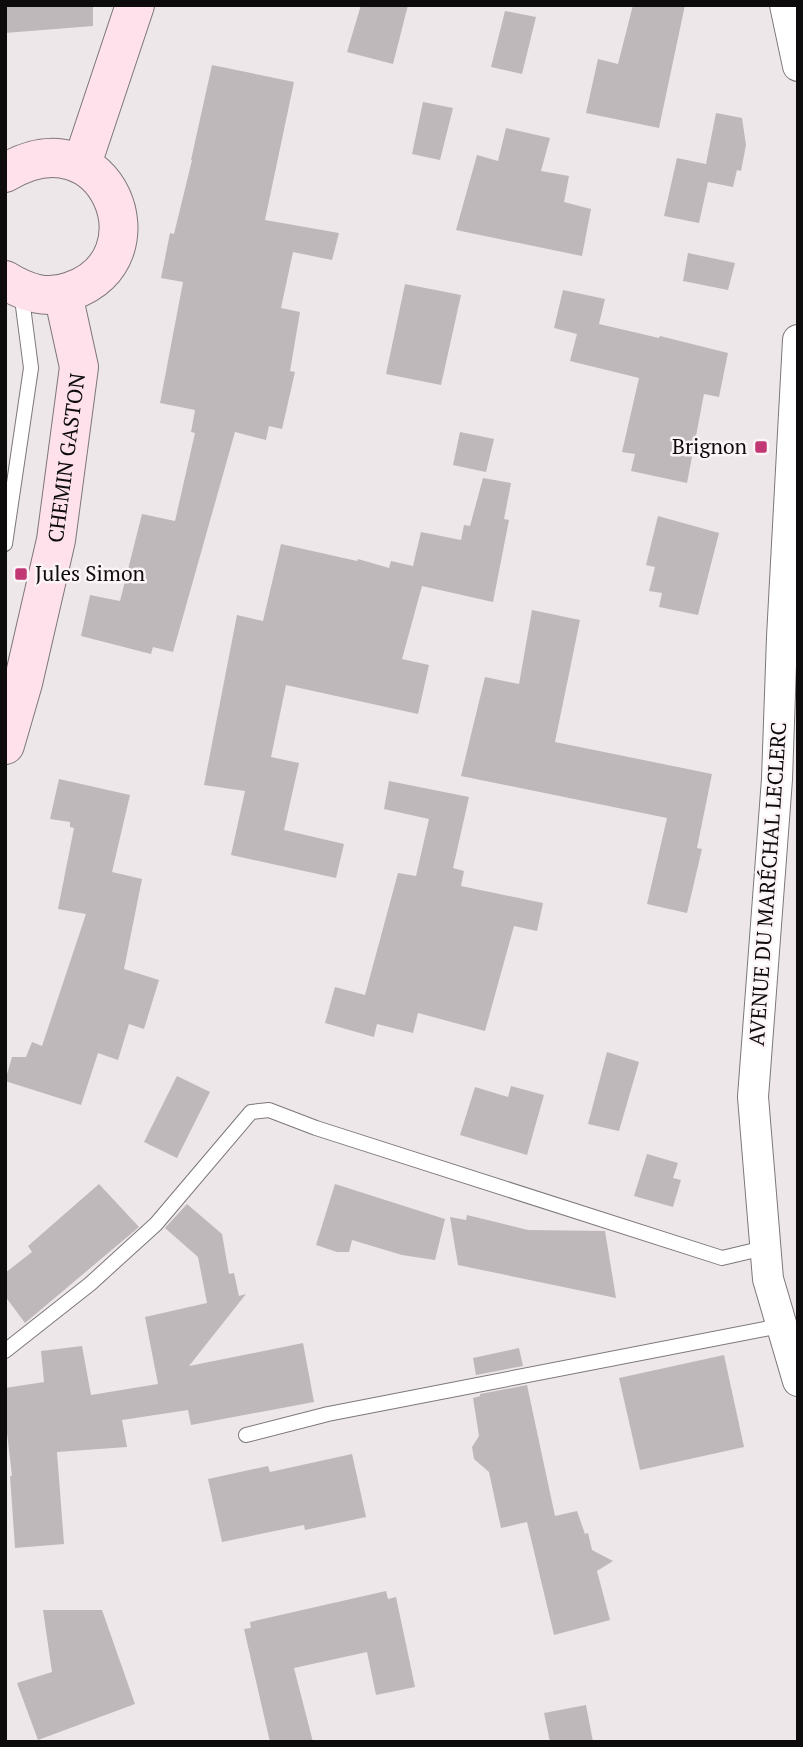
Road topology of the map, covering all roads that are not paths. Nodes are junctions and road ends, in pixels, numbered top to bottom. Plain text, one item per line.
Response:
1 (135, 5) edge
2 (785, 5) edge
3 (798, 66) edge
4 (82, 164) junction
5 (5, 173) edge
6 (13, 285) edge
7 (63, 294) junction
8 (798, 340) edge
9 (796, 390) edge
10 (5, 544) edge
11 (5, 745) edge
12 (764, 1248) junction
13 (780, 1326) junction
14 (5, 1351) edge
15 (798, 1381) edge
16 (246, 1435) dead end

1 - 4 street
2 - 3 street
4 - 5 street
4 - 7 street
6 - 7 street
6 - 10 lane
7 - 11 street, CHEMIN GASTON
8 - 9 street, AVENUE DU MARÉCHAL LECLERC
9 - 12 street, AVENUE DU MARÉCHAL LECLERC
12 - 13 street, AVENUE DU MARÉCHAL LECLERC
12 - 14 lane
13 - 15 street, AVENUE DU MARÉCHAL LECLERC
13 - 16 lane

